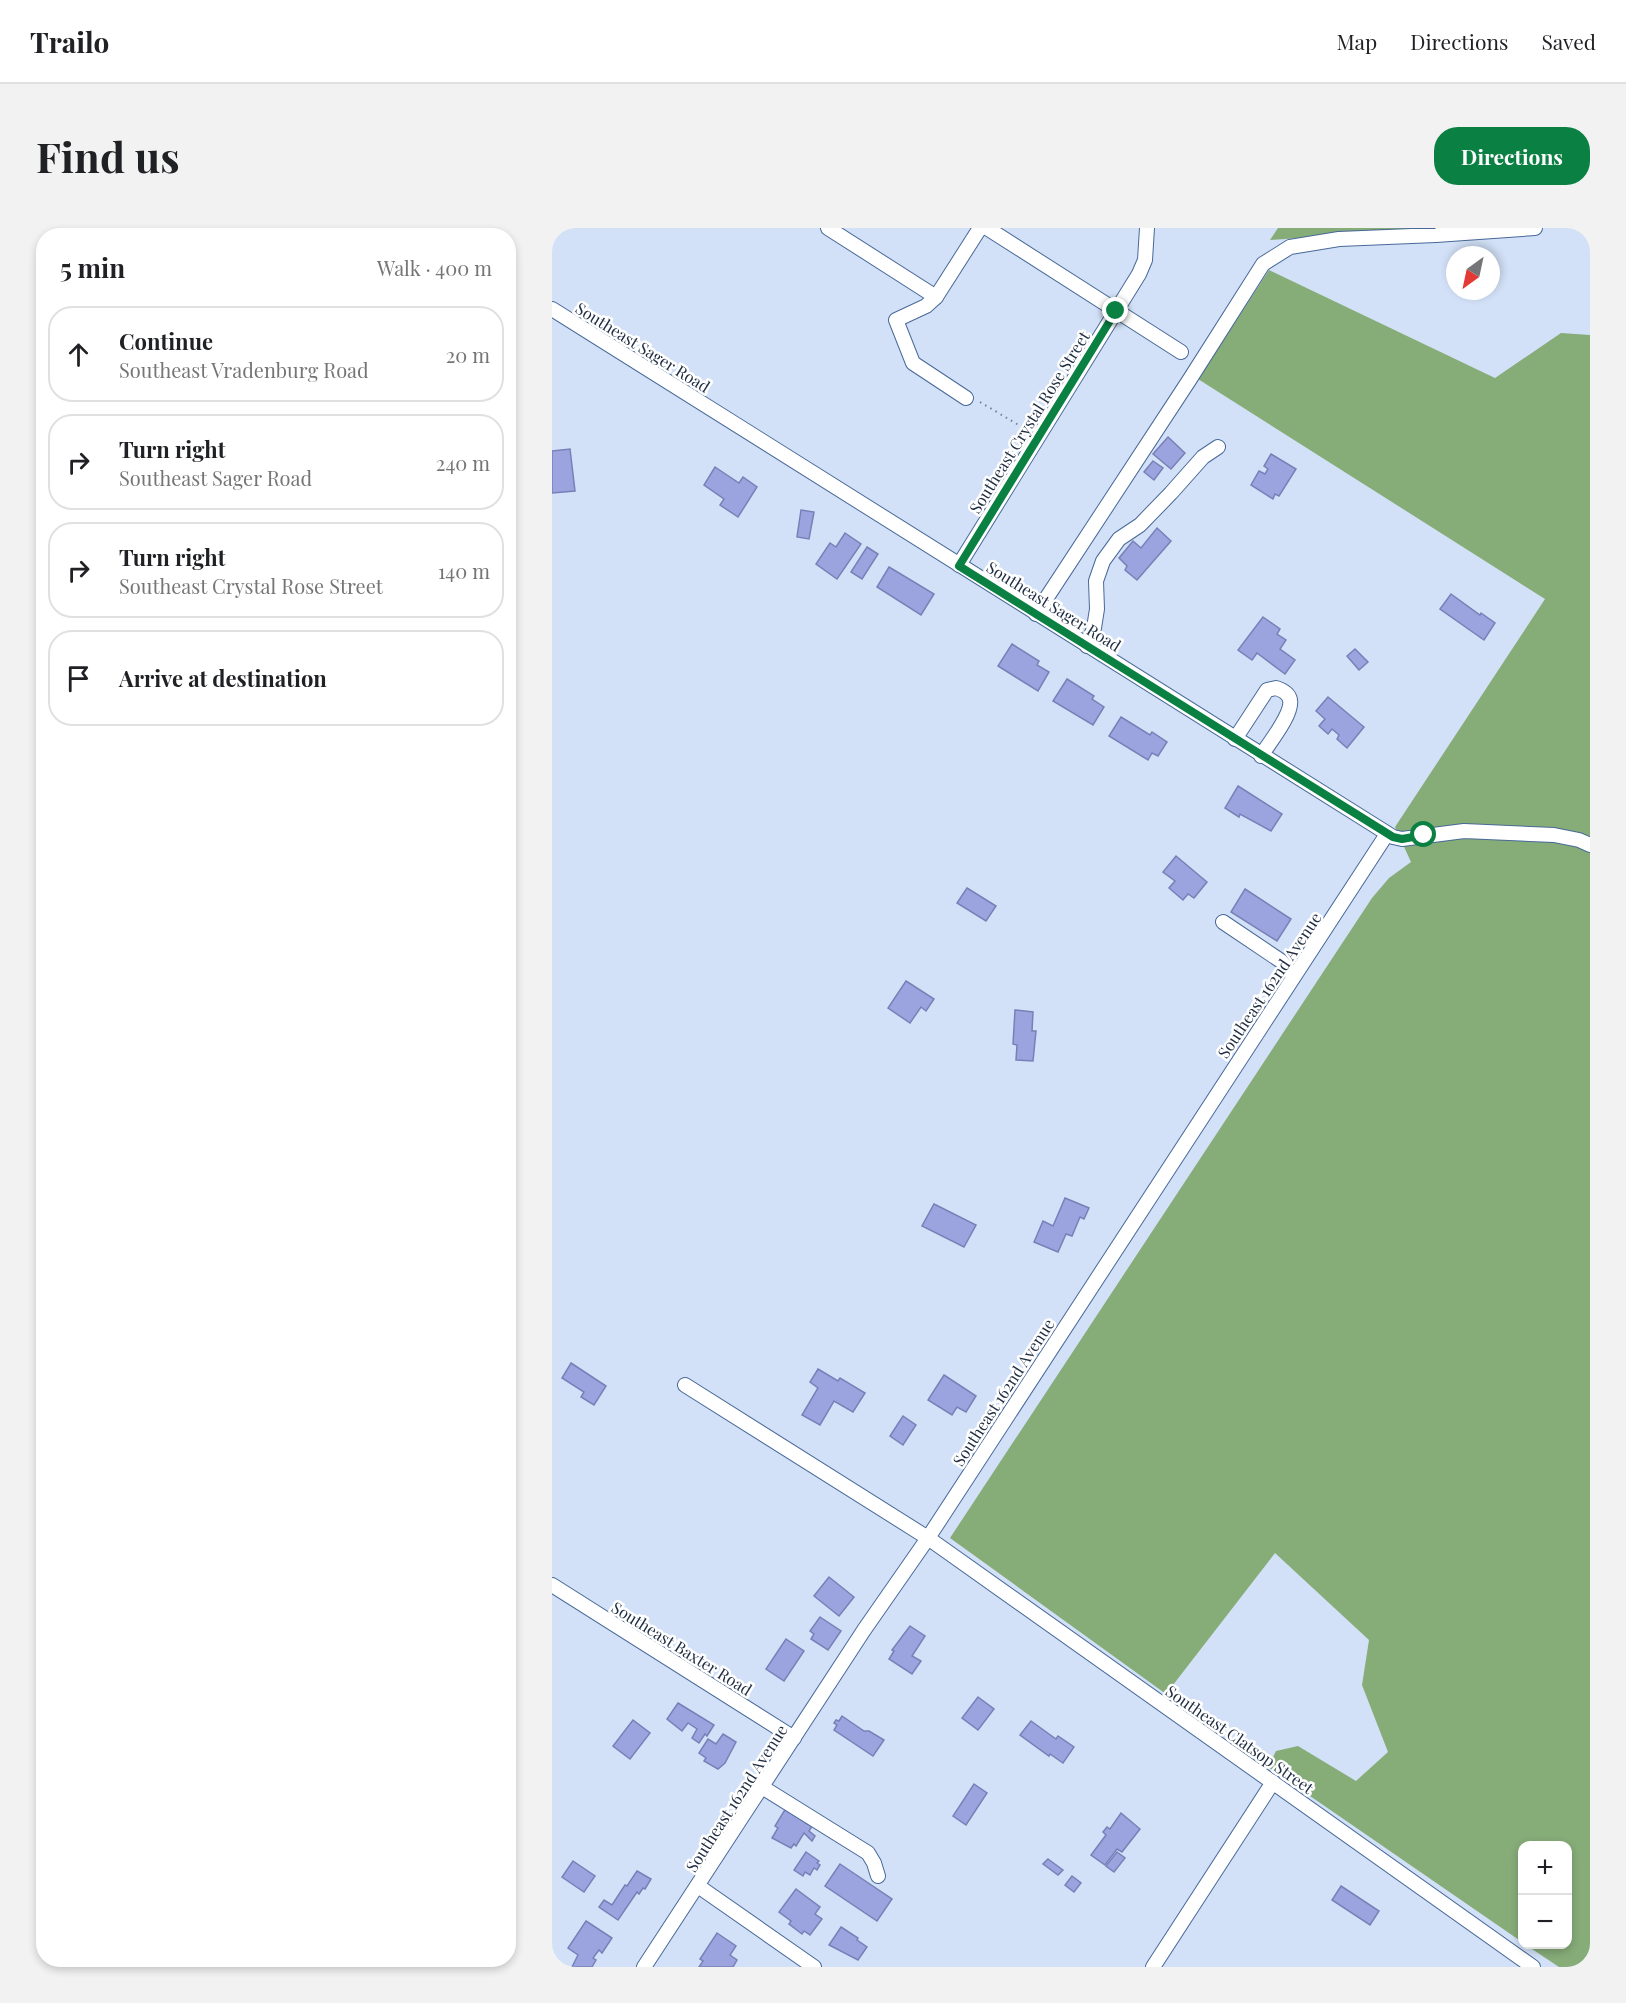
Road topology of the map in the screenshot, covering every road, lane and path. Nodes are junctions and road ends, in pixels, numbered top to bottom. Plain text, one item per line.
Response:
1 (828, 228) edge
2 (980, 228) edge
3 (987, 228) edge
4 (1148, 228) edge
5 (1535, 228) edge
6 (936, 297) junction
7 (552, 309) edge
8 (1116, 311) junction
9 (1181, 352) dead end
10 (966, 398) joint
11 (1038, 437) junction
12 (1218, 447) dead end
13 (959, 566) junction
14 (1036, 614) junction
15 (1087, 646) junction
16 (1235, 739) junction
17 (1261, 756) junction
18 (1387, 834) junction
19 (1590, 845) edge
20 (1223, 922) dead end
21 (1294, 976) junction
22 (685, 1385) dead end
23 (928, 1538) junction
24 (552, 1586) edge
25 (794, 1738) junction
26 (1273, 1782) junction
27 (762, 1787) junction
28 (878, 1876) dead end
29 (698, 1886) junction
30 (644, 1967) edge
31 (814, 1967) edge
32 (1154, 1967) edge
33 (1533, 1967) edge

1 - 6 street
2 - 6 street
3 - 8 street
4 - 8 street, Southeast Crystal Rose Street
5 - 14 street
6 - 10 street
7 - 13 street, Southeast Sager Road
8 - 9 street
8 - 11 street, Southeast Crystal Rose Street
10 - 11 path
11 - 13 street, Southeast Crystal Rose Street
12 - 15 street
13 - 14 street, Southeast Sager Road
14 - 15 street, Southeast Sager Road
15 - 16 street, Southeast Sager Road
16 - 17 street, Southeast Sager Road
16 - 17 street
17 - 18 street, Southeast Sager Road
18 - 19 street
18 - 21 street, Southeast 162nd Avenue
20 - 21 street
21 - 23 street, Southeast 162nd Avenue
22 - 23 street, Southeast Clatsop Street
23 - 25 street, Southeast 162nd Avenue
23 - 26 street, Southeast Clatsop Street
24 - 25 street, Southeast Baxter Road
25 - 27 street, Southeast 162nd Avenue
26 - 32 street
26 - 33 street, Southeast Clatsop Street
27 - 28 street
27 - 29 street, Southeast 162nd Avenue
29 - 30 street, Southeast 162nd Avenue
29 - 31 street

